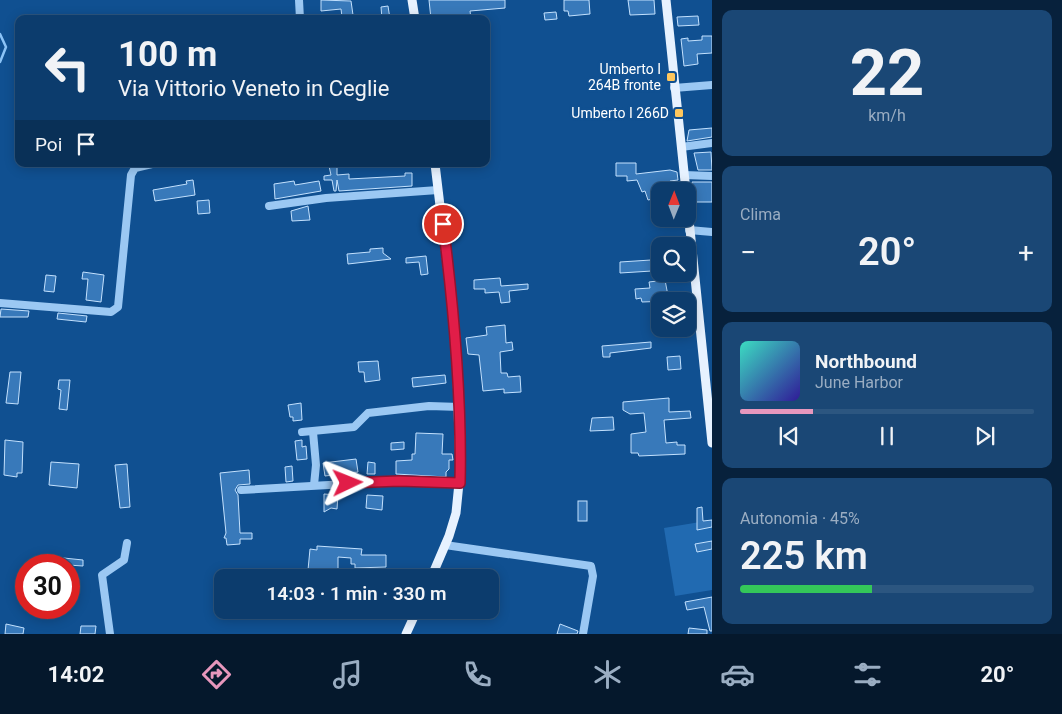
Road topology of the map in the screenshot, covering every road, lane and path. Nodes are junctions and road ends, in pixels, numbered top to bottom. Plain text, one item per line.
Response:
1 (298, 0) edge
2 (412, 0) edge
3 (666, 0) edge
4 (300, 15) edge
5 (414, 15) edge
6 (712, 84) edge
7 (674, 88) junction
8 (712, 143) edge
9 (681, 147) junction
10 (139, 167) edge
11 (435, 167) edge
12 (684, 176) junction
13 (712, 176) edge
14 (685, 182) edge
15 (438, 190) junction
16 (270, 206) dead end
17 (690, 230) joint
18 (712, 232) edge
19 (0, 303) edge
20 (460, 407) junction
21 (302, 432) dead end
22 (313, 432) junction
23 (712, 443) edge
24 (460, 483) junction
25 (314, 485) junction
26 (241, 490) dead end
27 (127, 543) dead end
28 (445, 545) junction
29 (435, 569) edge
30 (413, 619) edge
31 (110, 634) edge
32 (406, 634) edge
33 (583, 634) edge

1 - 4 street
2 - 5 main road
3 - 7 main road
6 - 7 street
7 - 9 main road
8 - 9 street
9 - 12 main road
10 - 19 street
11 - 15 main road
12 - 13 street
12 - 14 main road
15 - 16 street
15 - 20 main road
17 - 18 street
17 - 23 main road
20 - 22 street
20 - 24 main road
21 - 22 street
22 - 25 street
24 - 25 street
24 - 28 main road
25 - 26 street
27 - 31 street
28 - 29 main road
28 - 33 street
30 - 32 main road

